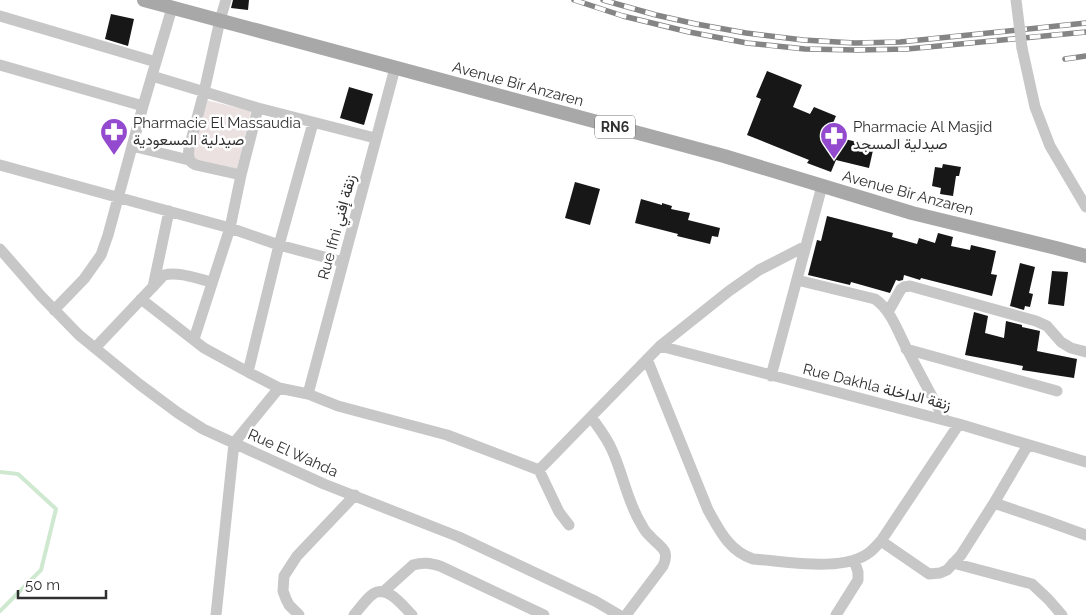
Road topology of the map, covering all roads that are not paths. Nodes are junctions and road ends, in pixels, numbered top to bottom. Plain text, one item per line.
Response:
1 (144, 0) edge
2 (226, 0) edge
3 (1016, 0) edge
4 (172, 8) junction
5 (0, 16) edge
6 (220, 20) junction
7 (156, 62) junction
8 (0, 65) edge
9 (395, 68) junction
10 (152, 76) junction
11 (204, 92) junction
12 (143, 106) junction
13 (258, 108) junction
14 (313, 123) junction
15 (375, 138) junction
16 (132, 146) junction
17 (190, 160) junction
18 (0, 165) edge
19 (241, 175) junction
20 (822, 186) junction
21 (118, 196) junction
22 (1086, 207) edge
23 (169, 211) junction
24 (230, 228) junction
25 (279, 245) junction
26 (806, 246) junction
27 (0, 249) edge
28 (1086, 256) edge
29 (343, 262) junction
30 (797, 280) junction
31 (212, 282) junction
32 (153, 287) junction
33 (141, 299) junction
34 (54, 310) junction
35 (888, 312) junction
36 (194, 339) junction
37 (660, 346) junction
38 (95, 348) junction
39 (906, 349) junction
40 (1086, 352) edge
41 (647, 359) junction
42 (248, 372) junction
43 (771, 376) junction
44 (279, 388) junction
45 (1058, 391) dead end
46 (308, 394) junction
47 (591, 417) junction
48 (945, 420) junction
49 (959, 424) junction
50 (234, 443) junction
51 (1028, 445) junction
52 (1086, 462) edge
53 (539, 470) junction
54 (355, 495) junction
55 (994, 504) junction
56 (569, 525) dead end
57 (1086, 535) edge
58 (881, 541) junction
59 (854, 560) junction
60 (954, 563) junction
61 (383, 592) junction
62 (216, 615) edge
63 (300, 615) edge
64 (354, 615) edge
65 (412, 615) edge
66 (544, 615) edge
67 (618, 615) edge
68 (626, 615) edge
69 (836, 615) edge
70 (1062, 615) edge

1 - 4 main road, Avenue Bir Anzaren / RN6
2 - 6 street
3 - 22 street, bridge
4 - 6 main road, Avenue Bir Anzaren / RN6
4 - 7 street
5 - 7 street
6 - 9 main road, Avenue Bir Anzaren / RN6
6 - 11 street
7 - 10 street
8 - 12 street
9 - 15 street, Rue Ifni زنقة إفني
9 - 20 main road, Avenue Bir Anzaren / RN6
10 - 11 street
10 - 12 street
11 - 13 street
11 - 17 street
12 - 16 street
13 - 14 street
13 - 19 street
14 - 15 street
14 - 25 street
15 - 29 street, Rue Ifni زنقة إفني
16 - 17 street
16 - 21 street
17 - 19 street
18 - 21 street
19 - 24 street
20 - 26 street
20 - 28 main road, Avenue Bir Anzaren / RN6
21 - 23 street
21 - 34 street
23 - 24 street
23 - 32 street
24 - 25 street
24 - 31 street
25 - 29 street
25 - 42 street
26 - 30 street
26 - 37 street
27 - 34 street, Rue El Wahda
29 - 46 street, Rue Ifni زنقة إفني
30 - 35 street
30 - 43 street
31 - 32 street
31 - 36 street
32 - 33 street
33 - 36 street
33 - 38 street
34 - 38 street, Rue El Wahda
35 - 39 street
35 - 40 street
36 - 42 street
37 - 41 street
37 - 43 street, Rue Dakhla زنقة الداخلة
38 - 50 street, Rue El Wahda
39 - 45 street
39 - 48 street
41 - 47 street
41 - 59 street
42 - 44 street
43 - 48 street, Rue Dakhla زنقة الداخلة
44 - 46 street
44 - 50 street
46 - 53 street
47 - 53 street
47 - 68 street
48 - 49 street, Rue Dakhla زنقة الداخلة
49 - 51 street, Rue Dakhla زنقة الداخلة
49 - 58 street
50 - 54 street, Rue El Wahda
50 - 62 street
51 - 52 street, Rue Dakhla زنقة الداخلة
51 - 55 street
53 - 56 street
54 - 63 street
54 - 67 street, Rue El Wahda
55 - 57 street
55 - 60 street
58 - 59 street
58 - 60 street
59 - 69 street
60 - 70 street
61 - 64 street
61 - 65 street
61 - 66 street

